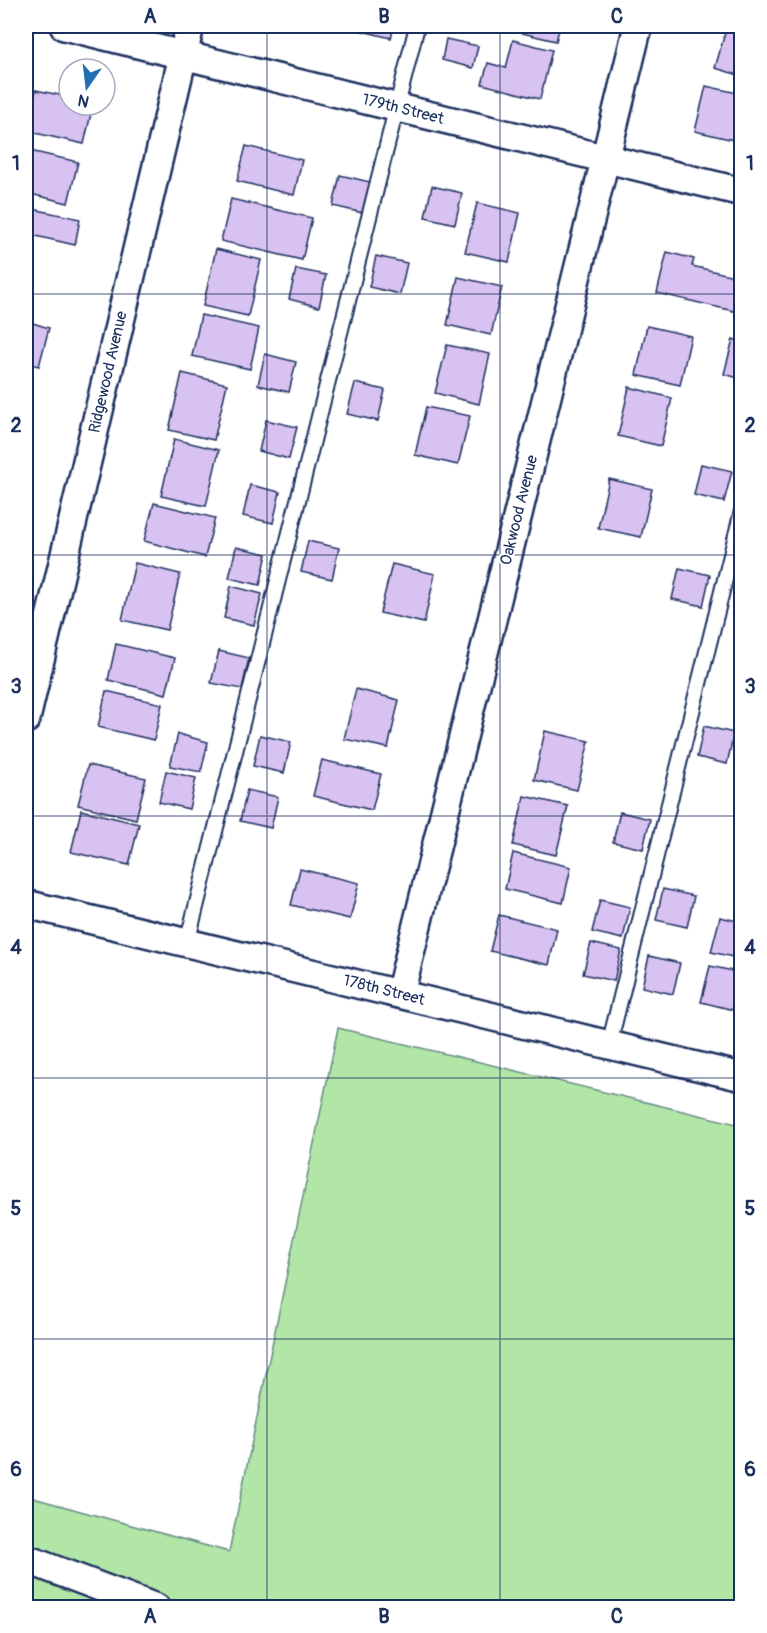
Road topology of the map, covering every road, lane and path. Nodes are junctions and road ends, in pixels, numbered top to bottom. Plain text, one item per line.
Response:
1 (64, 26) edge
2 (190, 26) edge
3 (417, 26) edge
4 (638, 26) edge
5 (183, 55) junction
6 (397, 108) junction
7 (605, 159) junction
8 (741, 192) edge
9 (741, 511) edge
10 (26, 719) edge
11 (26, 904) edge
12 (187, 943) junction
13 (400, 994) junction
14 (609, 1045) junction
15 (741, 1077) edge
16 (26, 1559) edge
17 (156, 1608) edge

1 - 5 street, 179th Street
2 - 5 street, Ridgewood Avenue
3 - 6 lane
4 - 7 street, Oakwood Avenue
5 - 6 street, 179th Street
5 - 10 street, Ridgewood Avenue
6 - 7 street, 179th Street
6 - 12 lane
7 - 8 street, 179th Street
7 - 13 street, Oakwood Avenue
9 - 14 lane
11 - 12 street, 178th Street
12 - 13 street, 178th Street
13 - 14 street, 178th Street
14 - 15 street, 178th Street
16 - 17 street

